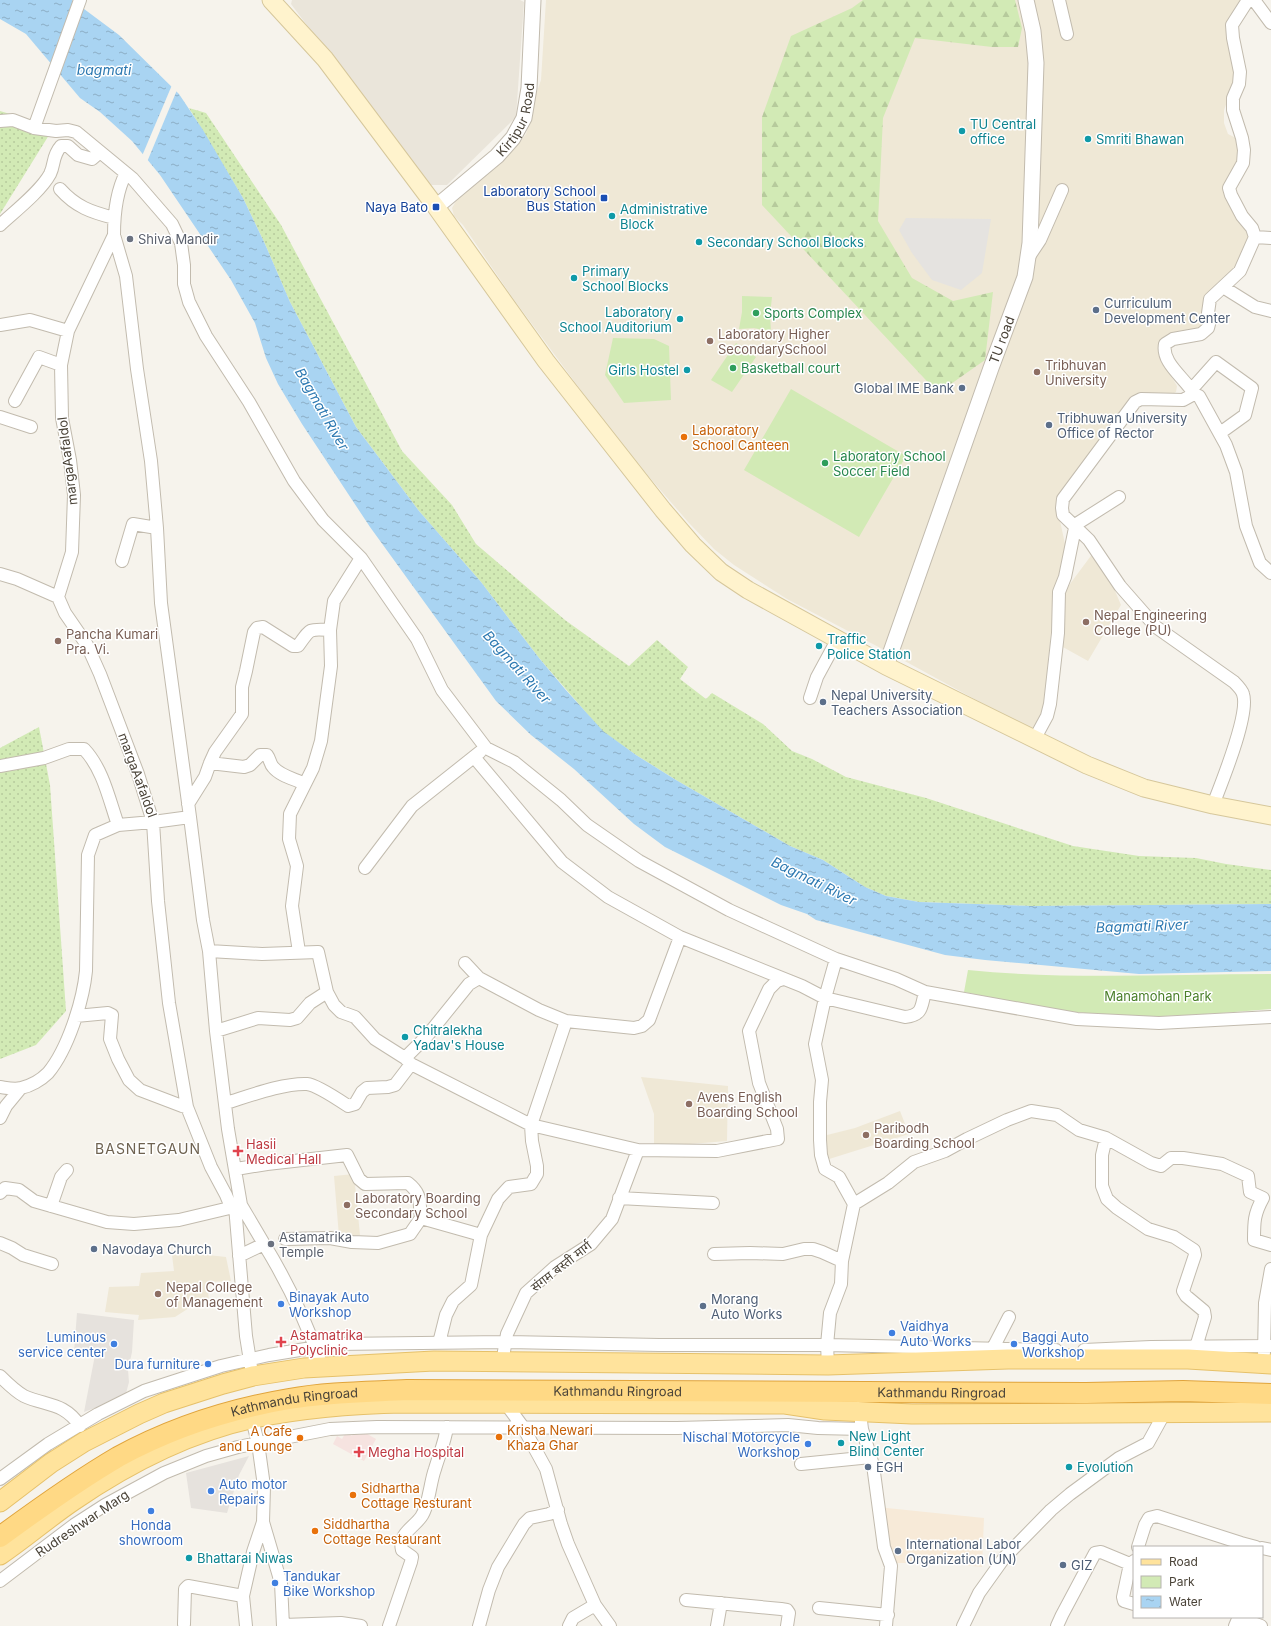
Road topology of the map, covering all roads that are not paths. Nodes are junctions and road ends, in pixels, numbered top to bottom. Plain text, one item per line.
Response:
1 (80, 0) edge
2 (271, 0) edge
3 (533, 0) edge
4 (1026, 0) edge
5 (1059, 0) edge
6 (1248, 0) edge
7 (1254, 0) edge
8 (1271, 23) edge
9 (1067, 34) dead end
10 (0, 121) edge
11 (34, 128) junction
12 (100, 152) junction
13 (130, 176) junction
14 (60, 189) dead end
15 (1062, 190) dead end
16 (436, 207) junction
17 (114, 218) junction
18 (0, 225) edge
19 (114, 235) junction
20 (1254, 237) junction
21 (1271, 238) edge
22 (1028, 258) junction
23 (1223, 287) junction
24 (1271, 311) edge
25 (0, 325) edge
26 (68, 331) junction
27 (61, 365) junction
28 (1192, 392) junction
29 (16, 401) dead end
30 (0, 417) edge
31 (31, 427) dead end
32 (1220, 433) junction
33 (1119, 497) dead end
34 (157, 528) junction
35 (1075, 528) junction
36 (360, 558) junction
37 (122, 561) dead end
38 (1271, 573) edge
39 (0, 574) edge
40 (58, 597) junction
41 (330, 630) junction
42 (837, 640) junction
43 (886, 666) junction
44 (810, 698) dead end
45 (1034, 740) junction
46 (486, 748) junction
47 (474, 756) junction
48 (210, 763) junction
49 (0, 766) edge
50 (305, 784) junction
51 (188, 804) junction
52 (1213, 806) junction
53 (1271, 816) edge
54 (190, 817) junction
55 (153, 822) junction
56 (118, 825) junction
57 (365, 868) dead end
58 (680, 937) junction
59 (208, 951) junction
60 (299, 952) junction
61 (836, 959) junction
62 (465, 963) dead end
63 (479, 978) junction
64 (783, 979) junction
65 (327, 992) junction
66 (925, 992) junction
67 (825, 998) junction
68 (76, 1016) junction
69 (1271, 1017) edge
70 (566, 1021) junction
71 (216, 1031) junction
72 (408, 1061) junction
73 (0, 1087) edge
74 (20, 1089) junction
75 (226, 1102) junction
76 (187, 1107) junction
77 (0, 1118) edge
78 (531, 1125) junction
79 (1106, 1138) junction
80 (638, 1150) junction
81 (236, 1169) junction
82 (67, 1170) dead end
83 (0, 1193) edge
84 (620, 1198) junction
85 (713, 1202) dead end
86 (854, 1204) junction
87 (51, 1206) junction
88 (236, 1206) junction
89 (421, 1218) junction
90 (481, 1235) junction
91 (285, 1239) dead end
92 (0, 1243) edge
93 (264, 1244) junction
94 (1271, 1245) edge
95 (714, 1254) dead end
96 (239, 1256) junction
97 (842, 1261) junction
98 (52, 1264) dead end
99 (1271, 1269) edge
100 (1009, 1317) dead end
101 (505, 1342) junction
102 (439, 1343) junction
103 (827, 1344) junction
104 (315, 1347) junction
105 (1196, 1347) junction
106 (993, 1348) junction
107 (1267, 1355) edge
108 (502, 1363) junction
109 (828, 1365) junction
110 (322, 1366) junction
111 (251, 1368) junction
112 (0, 1376) edge
113 (1271, 1383) edge
114 (1271, 1394) edge
115 (506, 1404) junction
116 (1165, 1412) junction
117 (1271, 1412) edge
118 (252, 1418) junction
119 (861, 1420) junction
120 (80, 1426) junction
121 (447, 1427) junction
122 (524, 1427) junction
123 (258, 1443) junction
124 (871, 1457) junction
125 (801, 1464) dead end
126 (0, 1479) edge
127 (0, 1502) edge
128 (558, 1510) junction
129 (263, 1522) junction
130 (0, 1523) edge
131 (0, 1537) edge
132 (1138, 1546) edge
133 (1252, 1546) edge
134 (0, 1555) edge
135 (1132, 1563) edge
136 (0, 1581) edge
137 (243, 1596) junction
138 (686, 1600) dead end
139 (721, 1603) junction
140 (1133, 1604) edge
141 (595, 1605) junction
142 (819, 1608) dead end
143 (887, 1620) edge
144 (184, 1624) dead end
145 (246, 1626) edge
146 (283, 1626) edge
147 (361, 1626) edge
148 (388, 1626) edge
149 (479, 1626) edge
150 (569, 1626) edge
151 (610, 1626) edge
152 (717, 1626) edge
153 (787, 1626) edge
154 (963, 1626) edge
155 (1057, 1626) edge
156 (1235, 1626) edge
157 (1261, 1626) edge

1 - 11 street
2 - 16 main road
3 - 16 street, Kirtipur Road
4 - 22 street, TU road
5 - 9 street
6 - 20 street
7 - 8 street
10 - 11 street
11 - 12 street
12 - 13 street
12 - 18 street
13 - 17 street, margaAafaldol
13 - 36 street
14 - 17 street
15 - 22 street
16 - 42 main road
17 - 19 street, margaAafaldol
19 - 26 street, margaAafaldol
19 - 34 street
20 - 21 street
20 - 23 street
22 - 43 street, TU road
23 - 24 street
23 - 28 street
25 - 26 street
26 - 27 street, margaAafaldol
27 - 29 street
27 - 40 street, margaAafaldol
28 - 32 street
28 - 32 street
28 - 35 street
30 - 31 street
32 - 38 street
33 - 35 street
34 - 37 street
34 - 51 street
35 - 45 street
35 - 52 street
36 - 41 street
36 - 46 street
39 - 40 street
40 - 55 street, margaAafaldol
41 - 48 street
41 - 50 street
42 - 43 main road
42 - 44 street
43 - 45 main road
45 - 52 main road
46 - 47 street
46 - 61 street
47 - 57 street
47 - 58 street
48 - 50 street
48 - 51 street
49 - 56 street
50 - 60 street
51 - 54 street
52 - 53 main road
54 - 55 street, margaAafaldol
54 - 59 street
55 - 56 street
55 - 76 street
56 - 68 street
58 - 64 street
58 - 70 street
59 - 60 street
59 - 71 street
60 - 65 street
61 - 66 street
61 - 67 street
62 - 63 street
63 - 70 street
63 - 72 street
64 - 67 street
64 - 80 street
65 - 71 street
65 - 72 street
66 - 67 street
66 - 69 street
67 - 86 street
68 - 74 street
68 - 76 street
70 - 78 street
71 - 75 street
72 - 75 street
72 - 78 street
73 - 74 street
74 - 77 street
75 - 81 street
76 - 88 street
78 - 80 street
78 - 90 street
79 - 86 street
79 - 94 street
79 - 105 street
80 - 84 street, संगम बस्ती मार्ग
81 - 88 street
81 - 89 street
82 - 87 street
83 - 87 street
84 - 85 street
84 - 101 street, संगम बस्ती मार्ग
86 - 97 street
87 - 88 street
88 - 93 street
88 - 96 street
89 - 90 street
89 - 91 street
90 - 102 street
92 - 98 street
93 - 96 street
93 - 104 street
95 - 97 street
96 - 111 street
97 - 103 street
99 - 107 street
100 - 106 street
101 - 102 street
101 - 103 street
101 - 108 street, संगम बस्ती मार्ग
102 - 104 street
103 - 106 street
103 - 109 street
104 - 110 street
104 - 111 street
105 - 106 street
105 - 107 street
107 - 109 main road
108 - 109 main road
108 - 110 main road
110 - 111 main road
111 - 120 street
111 - 127 main road
112 - 120 street
113 - 130 highway, Kathmandu Ringroad
114 - 131 highway, Kathmandu Ringroad
115 - 118 main road
115 - 119 main road
115 - 122 street
116 - 117 main road
116 - 119 main road
116 - 154 street
118 - 123 street
118 - 134 main road
119 - 122 street, Rudreshwar Marg
119 - 124 street
120 - 126 street
121 - 122 street, Rudreshwar Marg
121 - 123 street, Rudreshwar Marg
121 - 148 street
122 - 128 street
123 - 129 street
123 - 136 street, Rudreshwar Marg
124 - 125 street
124 - 143 street
128 - 141 street
128 - 149 street
129 - 137 street
129 - 146 street
132 - 133 street
135 - 140 street
135 - 155 street
137 - 144 street
137 - 145 street
138 - 139 street
139 - 152 street
139 - 153 street
141 - 150 street
141 - 151 street
142 - 143 street
146 - 147 street
156 - 157 street

